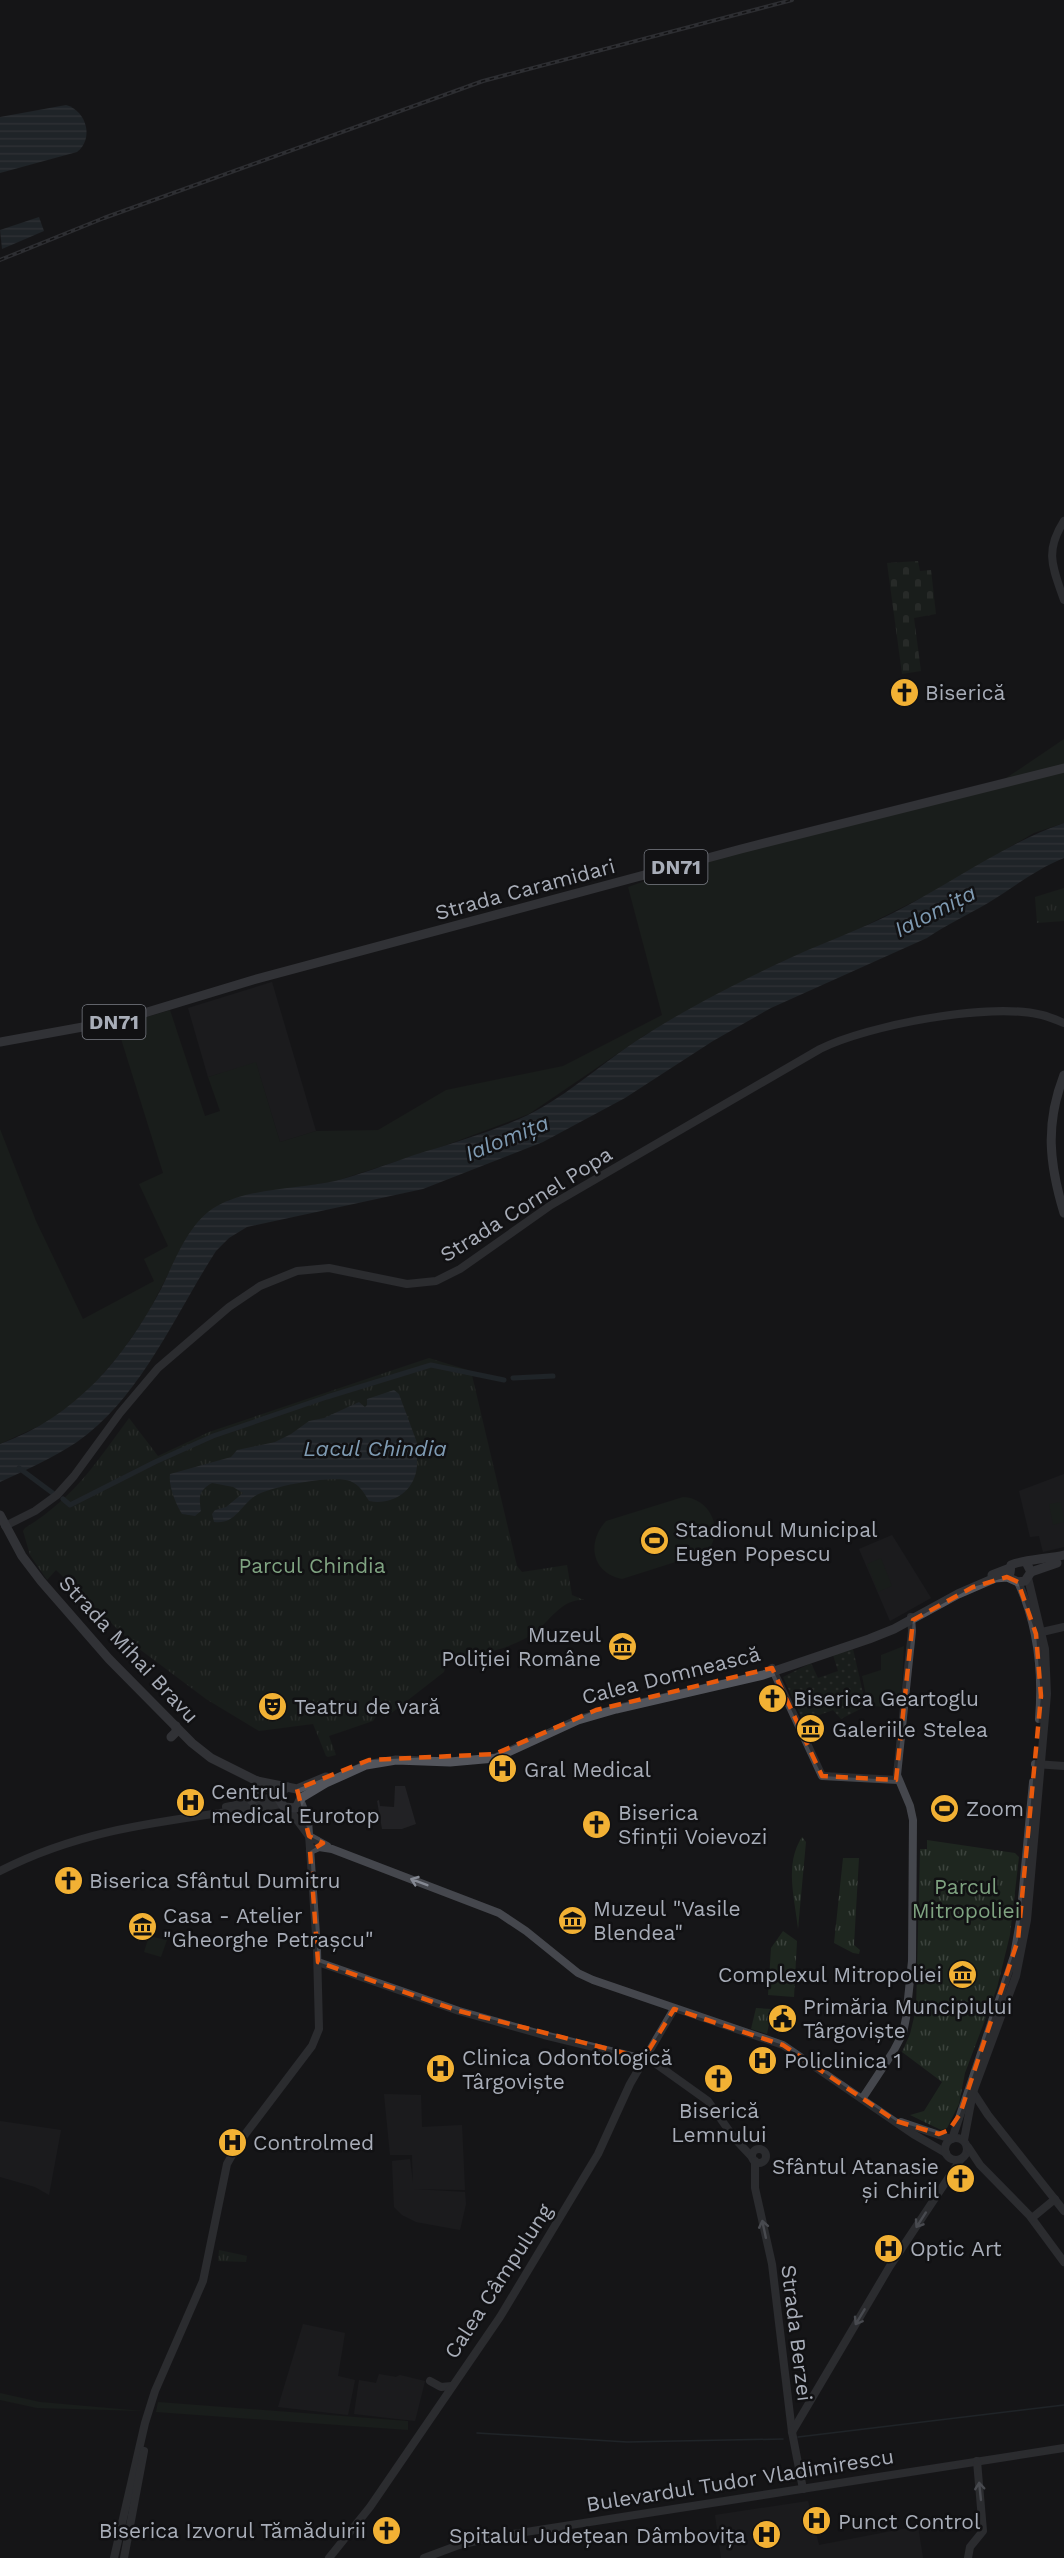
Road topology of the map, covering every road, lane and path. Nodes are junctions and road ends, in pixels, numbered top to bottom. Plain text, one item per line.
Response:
1 (1064, 521) edge
2 (1064, 600) edge
3 (1064, 768) edge
4 (1064, 1023) edge
5 (0, 1042) edge
6 (1064, 1076) edge
7 (1064, 1213) edge
8 (0, 1515) edge
9 (9, 1524) junction
10 (1064, 1555) edge
11 (1064, 1561) edge
12 (1026, 1562) junction
13 (1010, 1568) junction
14 (1022, 1578) junction
15 (912, 1618) junction
16 (1064, 1627) edge
17 (1042, 1632) junction
18 (785, 1668) junction
19 (772, 1670) junction
20 (779, 1685) junction
21 (176, 1726) junction
22 (171, 1737) dead end
23 (540, 1737) junction
24 (549, 1745) dead end
25 (1037, 1764) junction
26 (1064, 1766) edge
27 (898, 1780) junction
28 (258, 1781) junction
29 (297, 1794) junction
30 (282, 1801) junction
31 (254, 1804) junction
32 (309, 1836) junction
33 (332, 1849) junction
34 (310, 1851) junction
35 (0, 1869) edge
36 (318, 1962) junction
37 (674, 2009) junction
38 (644, 2058) junction
39 (974, 2092) junction
40 (862, 2099) junction
41 (985, 2111) junction
42 (960, 2114) junction
43 (896, 2121) junction
44 (966, 2122) junction
45 (939, 2134) junction
46 (951, 2139) junction
47 (966, 2144) junction
48 (956, 2157) junction
49 (980, 2165) junction
50 (1054, 2199) junction
51 (1064, 2211) edge
52 (1032, 2218) junction
53 (1064, 2262) edge
54 (430, 2381) dead end
55 (452, 2386) junction
56 (149, 2415) junction
57 (792, 2433) junction
58 (1064, 2448) edge
59 (977, 2461) junction
60 (803, 2489) junction
61 (114, 2558) edge
62 (124, 2558) edge
63 (329, 2558) edge
64 (424, 2558) edge
65 (968, 2558) edge

1 - 2 main road
3 - 5 main road, Strada Caramidari / DN71
4 - 9 main road, Strada Cornel Popa
6 - 7 main road
8 - 9 main road, Strada Mihai Bravu
9 - 21 main road, Strada Mihai Bravu
10 - 12 main road
11 - 14 main road, Calea Domnească
12 - 13 main road, Calea Domnească
12 - 14 main road
13 - 14 main road
13 - 15 main road, Calea Domnească
14 - 15 main road, Calea Domnească
14 - 17 main road
14 - 25 main road
15 - 18 main road, Calea Domnească
15 - 19 main road, Calea Domnească
15 - 27 main road
16 - 17 main road
17 - 25 main road
18 - 19 main road, Calea Domnească
18 - 20 main road
19 - 20 main road
19 - 23 main road, Calea Domnească
19 - 29 main road, Calea Domnească
20 - 27 main road
21 - 22 main road
21 - 28 main road, Strada Mihai Bravu
23 - 24 main road
23 - 29 main road, Calea Domnească
25 - 26 main road
25 - 39 main road
25 - 42 main road
27 - 40 main road
28 - 29 main road
28 - 30 main road
28 - 31 main road
29 - 30 main road, Calea Domnească
29 - 30 main road, Calea Domnească
29 - 32 main road
30 - 31 main road, Calea Domnească
30 - 32 main road
31 - 35 main road, Calea Domnească
32 - 33 main road
32 - 34 main road
33 - 34 main road
37 -> 33 main road
34 - 36 main road
36 - 38 main road, Strada Berzei
36 - 56 main road
37 - 38 main road, Calea Câmpulung
37 - 40 main road
38 - 55 main road, Calea Câmpulung
57 -> 38 main road, Strada Berzei
39 - 41 main road
39 - 44 main road
40 - 43 main road
41 - 44 main road
41 - 50 main road
42 - 45 main road
42 - 46 main road
43 - 45 main road
43 - 48 main road
44 - 47 main road
45 - 46 main road
46 - 47 main road
46 - 48 main road
47 - 48 main road
47 - 49 main road
48 - 49 main road
48 -> 57 main road
49 - 52 main road
50 - 51 main road
50 - 52 main road
52 - 53 main road
54 - 55 main road
55 - 63 main road, Calea Câmpulung
56 - 61 main road
56 - 62 main road
57 - 60 main road, Strada Berzei
58 - 59 main road, Bulevardul Tudor Vladimirescu
59 - 60 main road, Bulevardul Tudor Vladimirescu
65 -> 59 main road
60 - 64 main road, Bulevardul Tudor Vladimirescu

